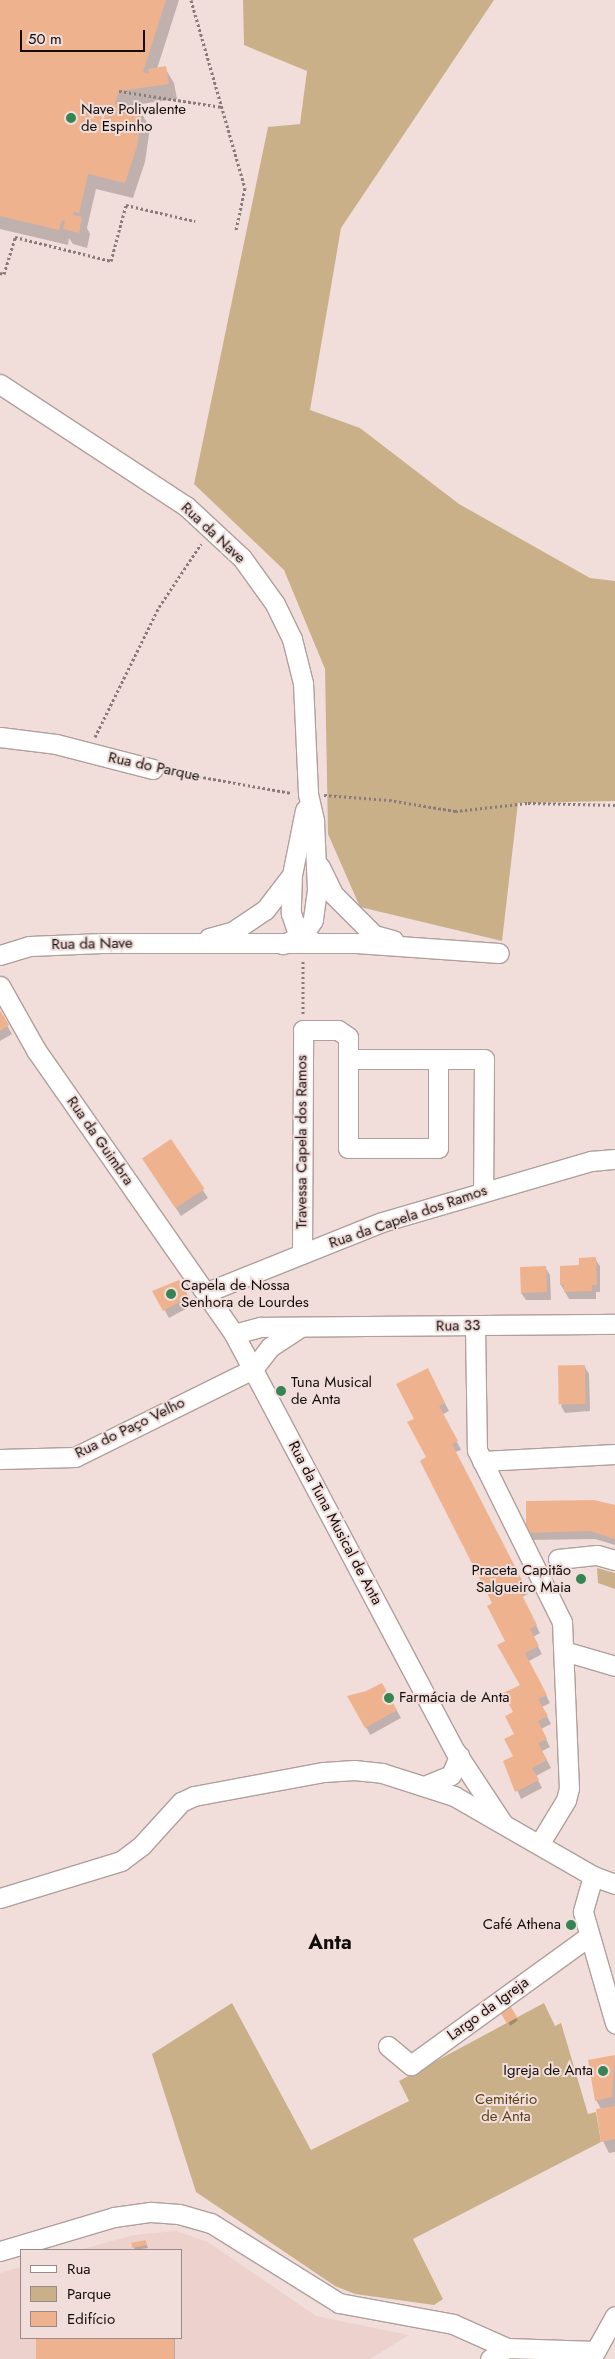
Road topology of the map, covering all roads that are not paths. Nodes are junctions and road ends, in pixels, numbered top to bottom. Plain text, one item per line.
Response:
1 (0, 384) edge
2 (0, 737) edge
3 (153, 769) road end
4 (308, 794) junction
5 (316, 848) junction
6 (292, 875) junction
7 (308, 941) junction
8 (186, 944) junction
9 (416, 946) junction
10 (499, 953) dead end
11 (0, 955) edge
12 (0, 986) edge
13 (438, 1058) junction
14 (348, 1059) junction
15 (615, 1159) edge
16 (483, 1192) junction
17 (302, 1254) junction
18 (207, 1292) junction
19 (615, 1324) edge
20 (475, 1326) junction
21 (301, 1327) junction
22 (234, 1334) junction
23 (253, 1369) junction
24 (615, 1454) edge
25 (0, 1459) edge
26 (482, 1461) junction
27 (558, 1559) dead end
28 (615, 1560) edge
29 (564, 1651) junction
30 (615, 1666) edge
31 (459, 1756) junction
32 (472, 1777) junction
33 (424, 1786) junction
34 (454, 1796) junction
35 (502, 1822) junction
36 (540, 1843) junction
37 (593, 1876) junction
38 (615, 1884) edge
39 (0, 1898) edge
40 (590, 1936) junction
41 (615, 2023) edge
42 (388, 2046) dead end
43 (0, 2251) edge
44 (615, 2316) edge
45 (507, 2348) junction
46 (593, 2355) edge
47 (490, 2359) edge

1 - 4 street, Rua da Nave
2 - 3 street, Rua do Parque
4 - 5 street, Rua da Nave
4 - 6 street, Rua da Nave
5 - 7 street, Rua da Nave
5 - 9 street, Rua da Nave
6 - 7 street, Rua da Nave
6 - 8 street, Rua da Nave
7 - 8 street, Rua da Nave
7 - 9 street, Rua da Nave
8 - 11 street, Rua da Nave
9 - 10 street, Rua da Nave
12 - 18 street, Rua da Guimbra
13 - 14 street
13 - 14 street
13 - 16 street
14 - 17 street, Travessa Capela dos Ramos
15 - 16 street, Rua da Capela dos Ramos
16 - 17 street, Rua da Capela dos Ramos
17 - 18 street, Rua da Capela dos Ramos
18 - 22 street, Rua da Tuna Musical de Anta
19 - 20 street, Rua 33
20 - 21 street, Rua 33
20 - 26 street
21 - 22 street, Rua 33
21 - 23 street
22 - 23 street, Rua da Tuna Musical de Anta
23 - 25 street, Rua do Paço Velho
23 - 31 street, Rua da Tuna Musical de Anta
24 - 26 street
26 - 29 street
27 - 28 street
29 - 30 street
29 - 36 street
31 - 32 street, Rua da Tuna Musical de Anta
31 - 33 street
32 - 34 street
32 - 35 street, Rua da Tuna Musical de Anta
33 - 34 street
33 - 39 street
34 - 35 street
35 - 36 street
36 - 37 street
37 - 38 street
37 - 40 street
40 - 41 street
40 - 42 street, Largo da Igreja
43 - 45 street
44 - 46 street
45 - 46 street
45 - 47 street

